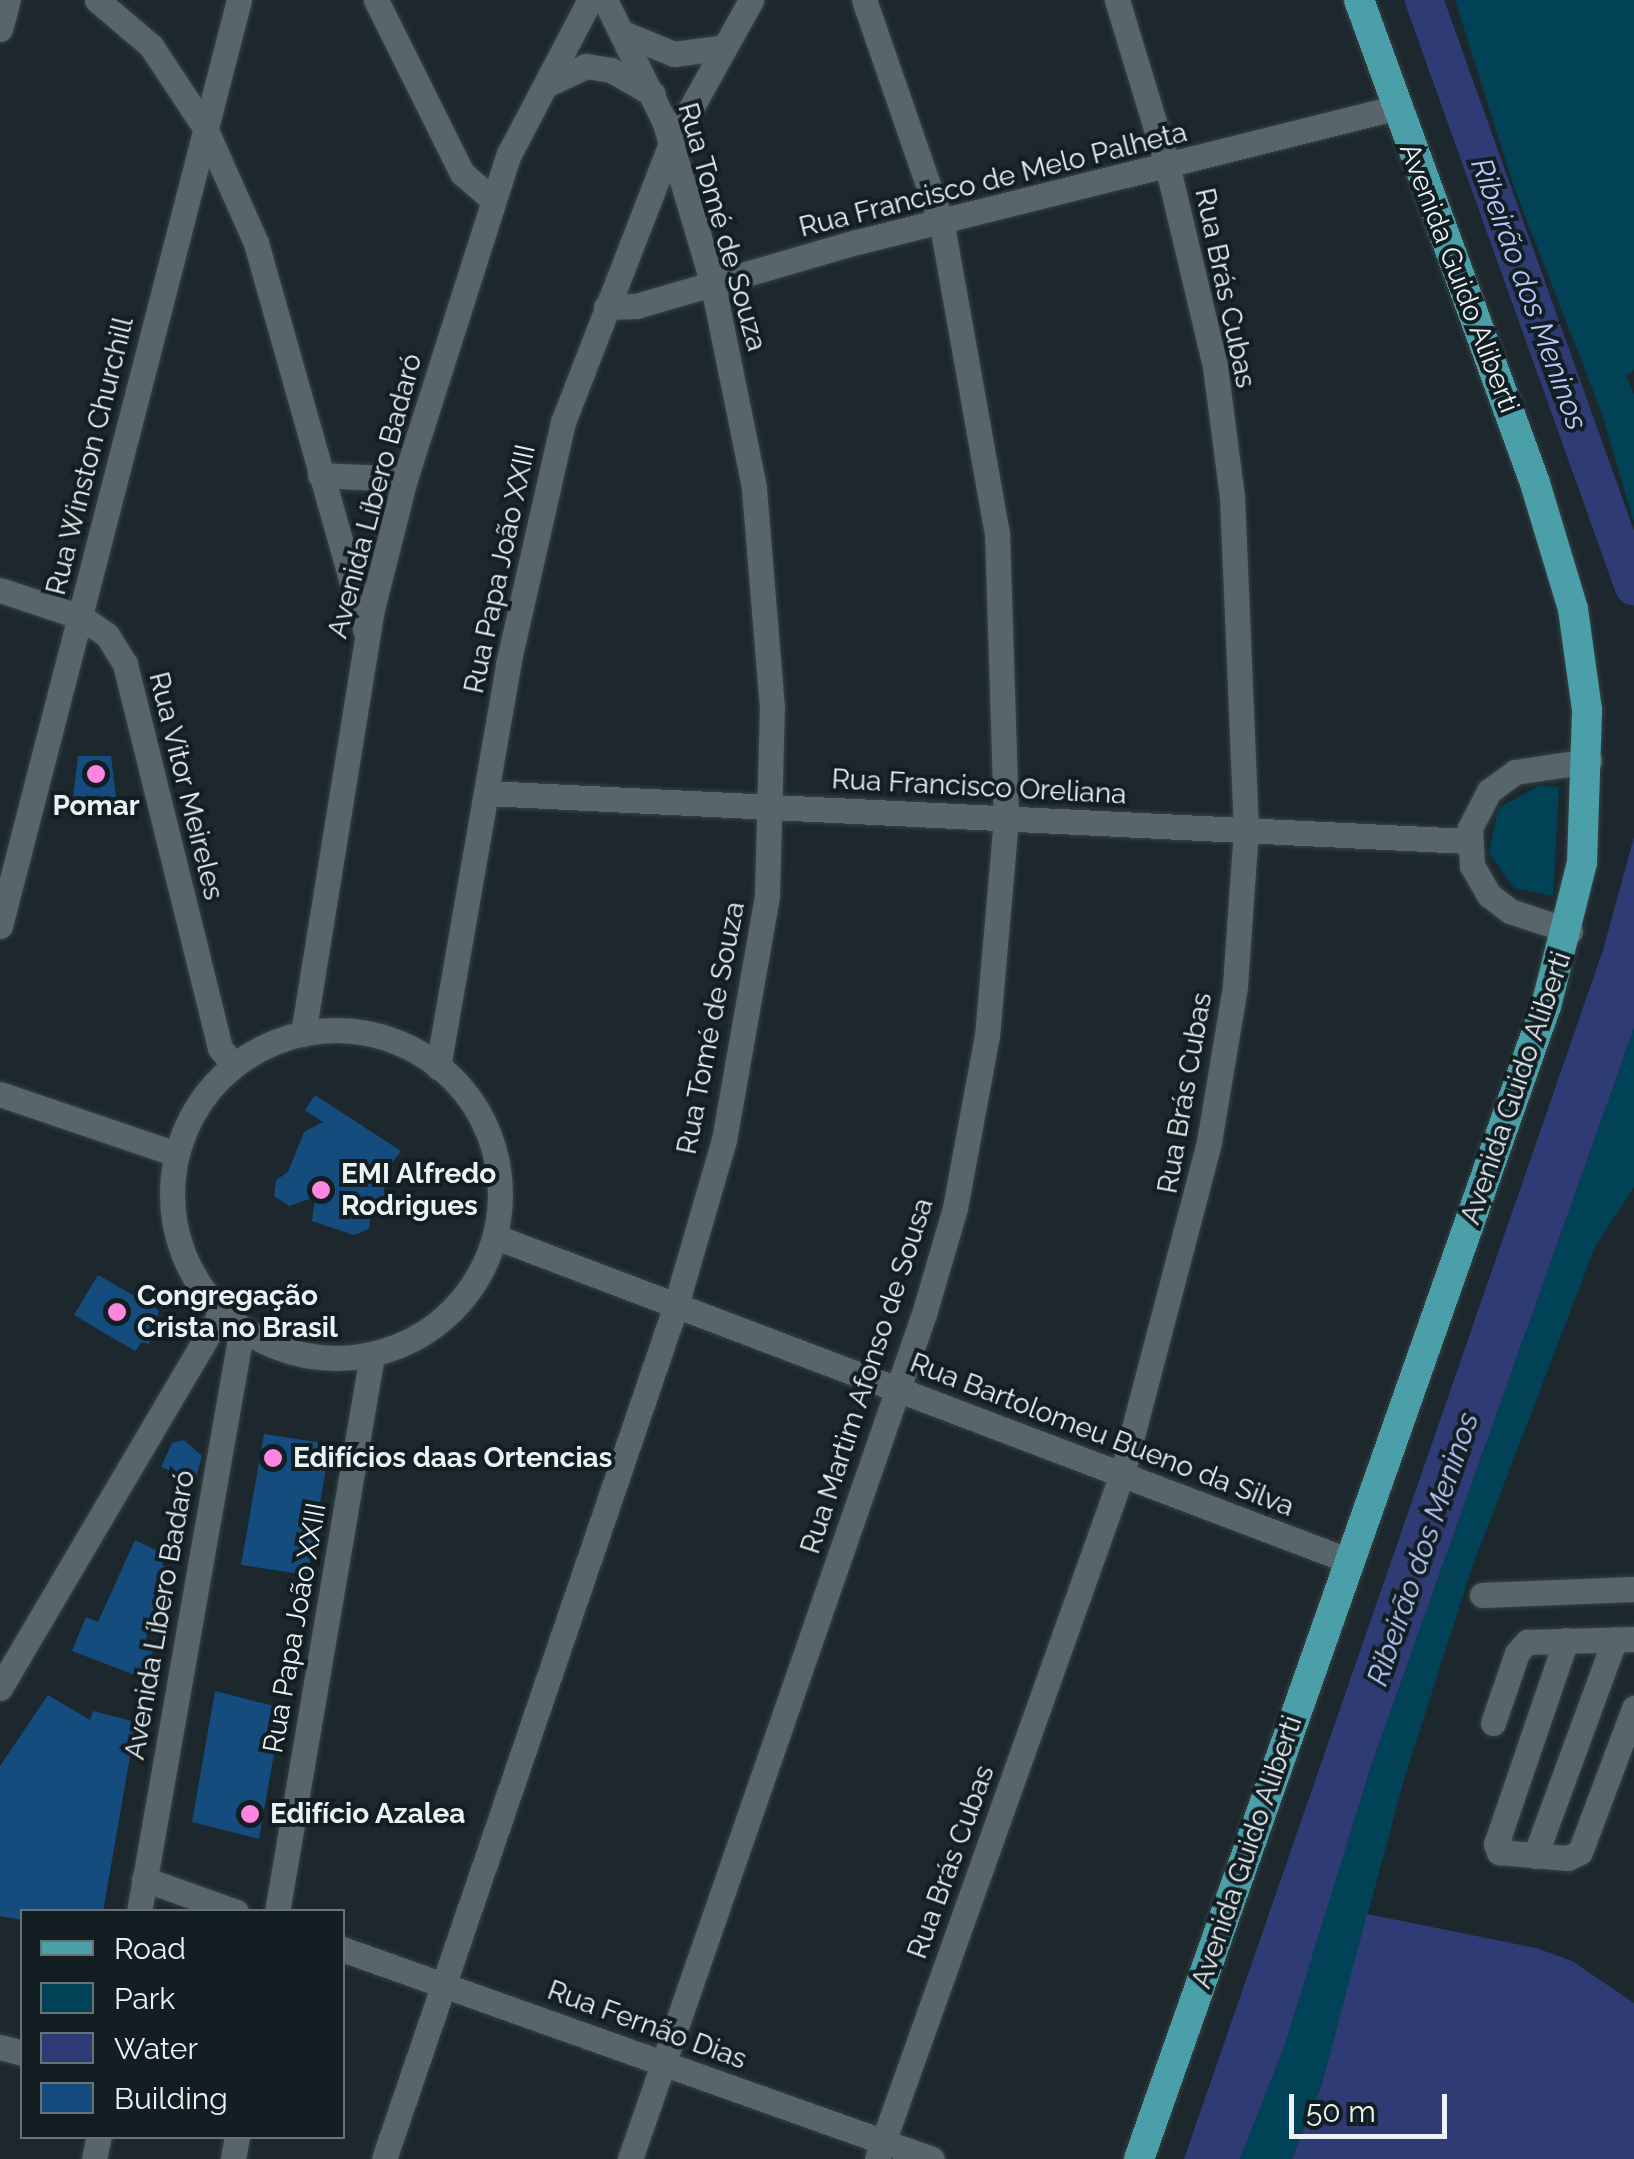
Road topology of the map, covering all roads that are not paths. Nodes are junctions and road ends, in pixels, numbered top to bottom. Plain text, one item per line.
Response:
1 (8, 0) edge
2 (97, 0) edge
3 (239, 0) edge
4 (376, 0) edge
5 (590, 0) edge
6 (605, 0) edge
7 (751, 0) edge
8 (864, 0) edge
9 (1117, 0) edge
10 (1359, 0) edge
11 (0, 29) edge
12 (624, 33) junction
13 (725, 47) junction
14 (546, 85) junction
15 (653, 94) junction
16 (1394, 108) junction
17 (204, 126) junction
18 (671, 144) junction
19 (1168, 168) junction
20 (493, 200) junction
21 (942, 225) junction
22 (712, 281) junction
23 (606, 307) junction
24 (320, 475) junction
25 (405, 479) junction
26 (0, 590) edge
27 (81, 617) junction
28 (367, 638) junction
29 (1589, 761) junction
30 (486, 793) junction
31 (772, 807) junction
32 (1006, 818) junction
33 (1246, 830) junction
34 (1469, 841) junction
35 (0, 926) edge
36 (1570, 931) junction
37 (303, 1034) junction
38 (234, 1065) junction
39 (438, 1067) junction
40 (0, 1094) edge
41 (176, 1154) junction
42 (496, 1237) junction
43 (676, 1306) junction
44 (222, 1312) junction
45 (242, 1328) junction
46 (372, 1355) junction
47 (899, 1390) junction
48 (1122, 1474) junction
49 (1350, 1562) junction
50 (1634, 1588) edge
51 (1482, 1595) dead end
52 (1625, 1639) edge
53 (1566, 1640) junction
54 (2, 1681) edge
55 (1634, 1708) edge
56 (1492, 1722) dead end
57 (1535, 1856) junction
58 (144, 1879) junction
59 (139, 1909) edge
60 (228, 1909) edge
61 (279, 1909) edge
62 (345, 1950) edge
63 (444, 1985) junction
64 (663, 2062) junction
65 (880, 2150) edge
66 (384, 2159) edge
67 (630, 2159) edge
68 (932, 2159) edge
69 (1139, 2159) edge

1 - 11 street
2 - 17 street
3 - 17 street, Rua Winston Churchill
4 - 20 street
5 - 14 street, Avenida Líbero Badaró
6 - 12 street, Rua Tomé de Souza
7 - 13 street, Rua Papa João XXIII
8 - 21 street, Rua Martim Afonso de Sousa
9 - 19 street, Rua Brás Cubas
10 - 16 main road, Avenida Guido Aliberti
12 - 13 street
12 - 15 street, Rua Tomé de Souza
13 - 18 street, Rua Papa João XXIII
14 - 15 street
14 - 20 street, Avenida Líbero Badaró
15 - 18 street, Rua Tomé de Souza
16 - 19 street, Rua Francisco de Melo Palheta
16 - 29 main road, Avenida Guido Aliberti
17 - 24 street
17 - 27 street, Rua Winston Churchill
18 - 22 street, Rua Tomé de Souza
18 - 23 street, Rua Papa João XXIII
19 - 21 street, Rua Francisco de Melo Palheta
19 - 33 street, Rua Brás Cubas
20 - 25 street, Avenida Líbero Badaró
21 - 22 street, Rua Francisco de Melo Palheta
21 - 32 street, Rua Martim Afonso de Sousa
22 - 23 street, Rua Francisco de Melo Palheta
22 - 31 street, Rua Tomé de Souza
23 - 30 street, Rua Papa João XXIII
24 - 25 street
24 - 28 street
25 - 28 street, Avenida Líbero Badaró
26 - 27 street, Rua Vitor Meireles
27 - 35 street, Rua Winston Churchill
27 - 38 street, Rua Vitor Meireles
28 - 37 street, Avenida Líbero Badaró
29 - 34 street
29 - 36 main road, Avenida Guido Aliberti
30 - 31 street, Rua Francisco Oreliana
30 - 39 street, Rua Papa João XXIII
31 - 32 street, Rua Francisco Oreliana
31 - 43 street, Rua Tomé de Souza
32 - 33 street, Rua Francisco Oreliana
32 - 47 street, Rua Martim Afonso de Sousa
33 - 34 street, Rua Francisco Oreliana
33 - 48 street, Rua Brás Cubas
34 - 36 street
36 - 49 main road, Avenida Guido Aliberti
37 - 38 street
37 - 39 street
38 - 41 street
39 - 42 street
40 - 41 street
41 - 44 street
42 - 43 street, Rua Bartolomeu Bueno da Silva
42 - 46 street
43 - 47 street, Rua Bartolomeu Bueno da Silva
43 - 63 street, Rua Tomé de Souza
44 - 45 street
44 - 54 street
45 - 46 street
45 - 58 street, Avenida Líbero Badaró
46 - 61 street, Rua Papa João XXIII
47 - 48 street, Rua Bartolomeu Bueno da Silva
47 - 64 street, Rua Martim Afonso de Sousa
48 - 49 street, Rua Bartolomeu Bueno da Silva
48 - 65 street, Rua Brás Cubas
49 - 69 main road, Avenida Guido Aliberti
50 - 51 street
52 - 53 street
52 - 57 street
53 - 56 street
53 - 57 street
55 - 57 street
58 - 59 street, Avenida Líbero Badaró
58 - 60 street
62 - 63 street, Rua Fernão Dias
63 - 64 street, Rua Fernão Dias
63 - 66 street, Rua Tomé de Souza
64 - 65 street, Rua Fernão Dias
64 - 67 street, Rua Martim Afonso de Sousa
65 - 68 street, Rua Fernão Dias

